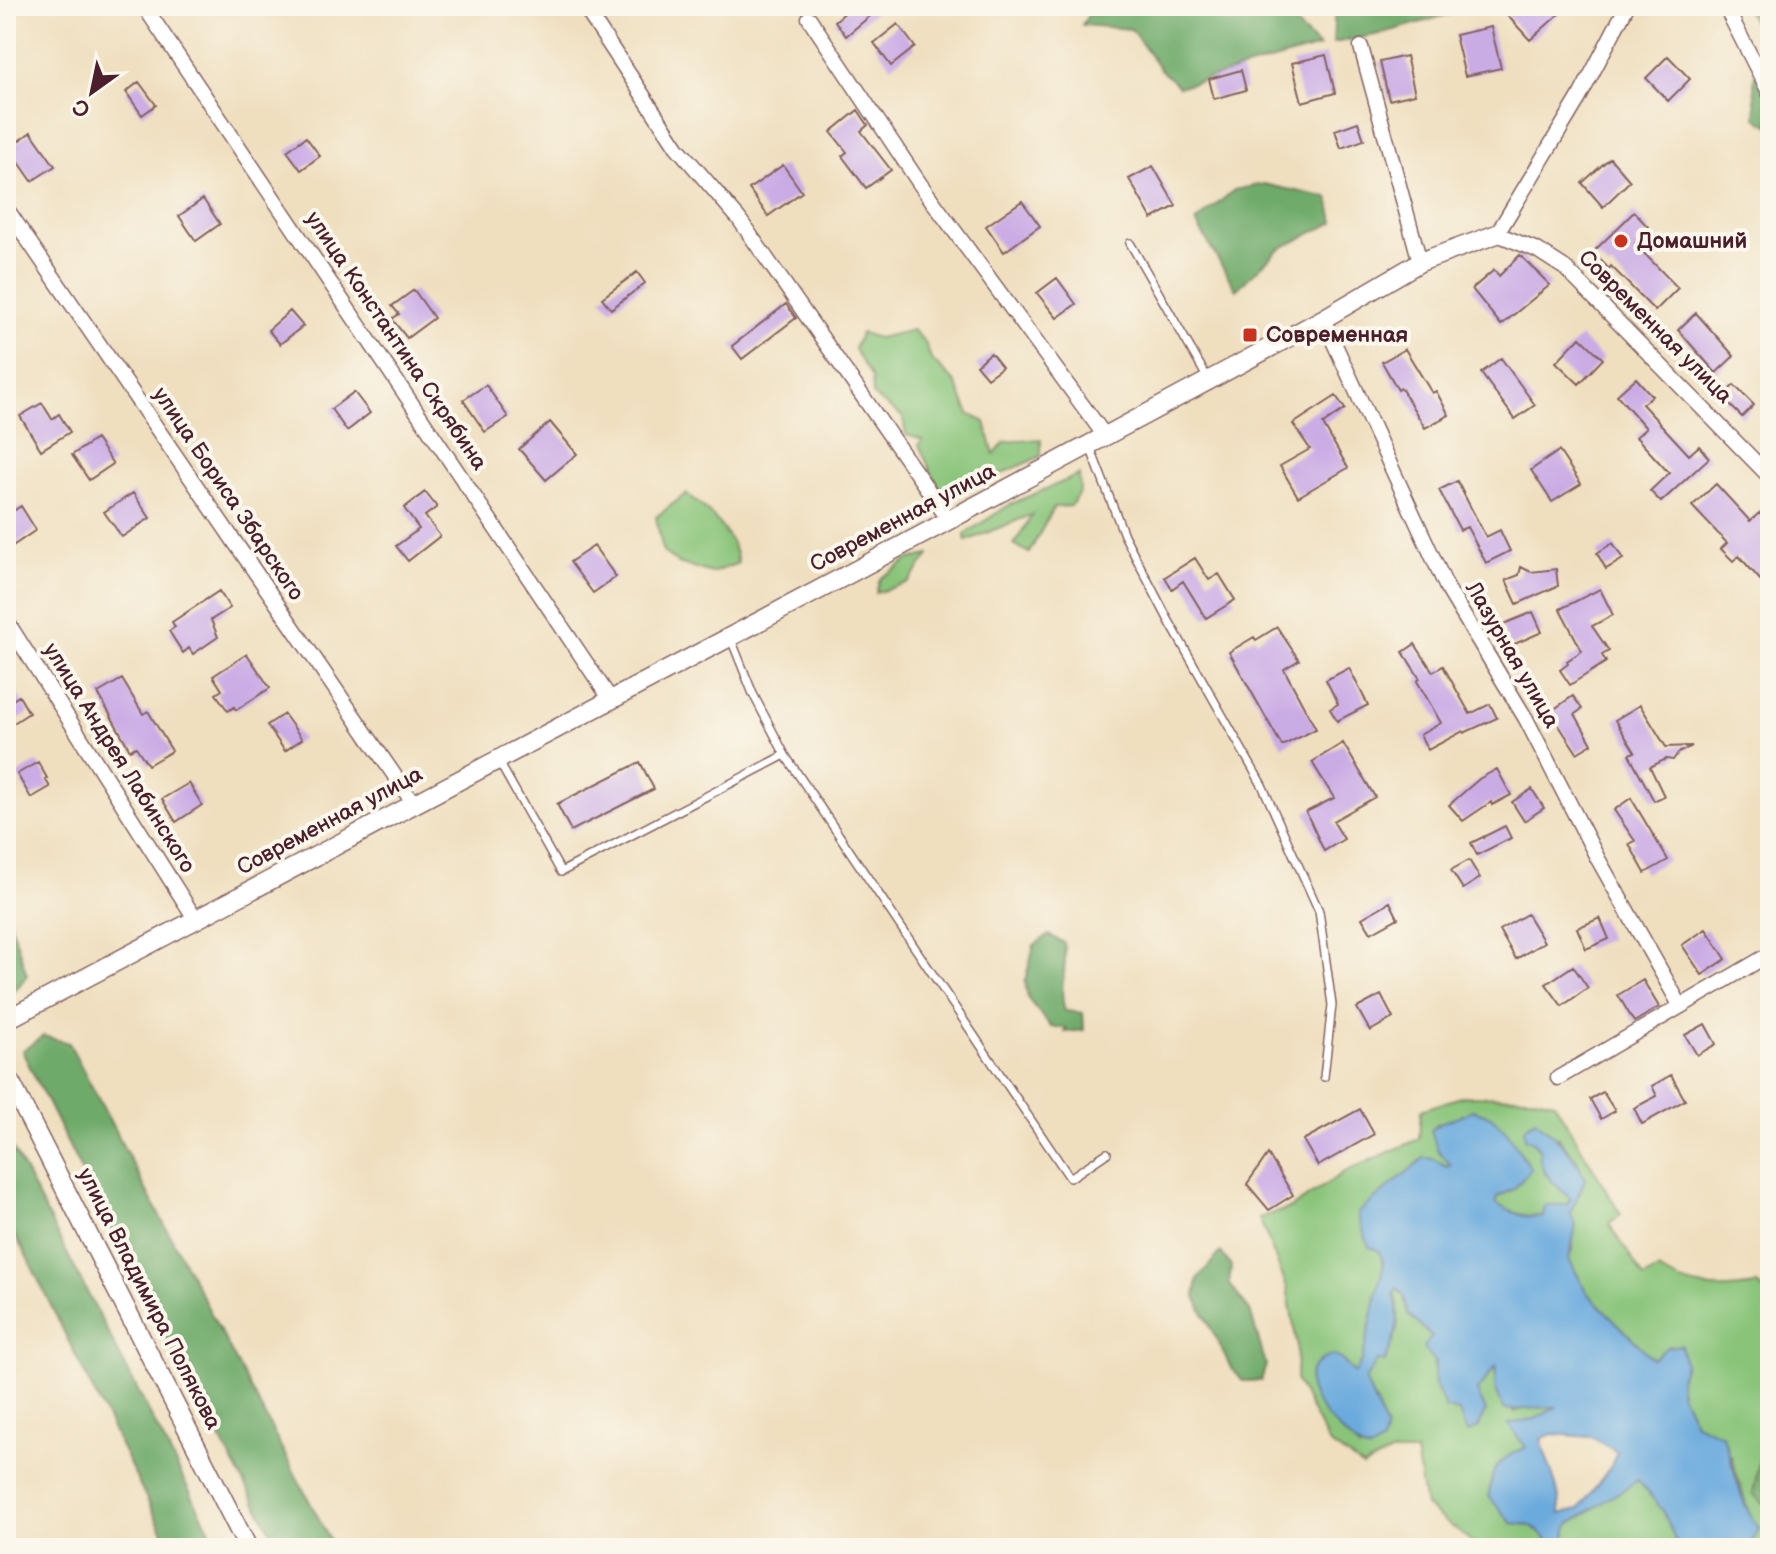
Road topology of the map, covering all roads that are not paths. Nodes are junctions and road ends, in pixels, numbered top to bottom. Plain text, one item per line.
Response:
1 (144, 6) edge
2 (584, 6) edge
3 (1627, 6) edge
4 (1725, 6) edge
5 (809, 18) dead end
6 (1361, 47) dead end
7 (1770, 94) edge
8 (6, 208) edge
9 (1497, 234) junction
10 (1130, 243) dead end
11 (1420, 262) junction
12 (1323, 319) junction
13 (1209, 381) junction
14 (1097, 441) junction
15 (1770, 477) edge
16 (949, 520) junction
17 (6, 620) edge
18 (731, 637) junction
19 (611, 700) junction
20 (785, 755) junction
21 (498, 760) junction
22 (414, 804) junction
23 (196, 920) junction
24 (1770, 954) edge
25 (1680, 1005) junction
26 (6, 1020) edge
27 (6, 1073) edge
28 (1324, 1077) dead end
29 (1558, 1078) dead end
30 (1107, 1153) dead end
31 (248, 1548) edge

1 - 19 street, улица Константина Скрябина
2 - 16 street
3 - 9 street
4 - 7 street
5 - 14 street
6 - 11 street
8 - 22 street, улица Бориса Збарского
9 - 11 street, Современная улица
9 - 15 street, Современная улица
10 - 13 lane
11 - 12 street, Современная улица
12 - 13 street, Современная улица
12 - 25 street, Лазурная улица
13 - 14 street, Современная улица
14 - 16 street, Современная улица
14 - 28 lane
16 - 18 street, Современная улица
17 - 23 street, улица Андрея Лабинского
18 - 19 street, Современная улица
18 - 20 lane
19 - 21 street, Современная улица
20 - 21 lane
20 - 30 lane
21 - 22 street, Современная улица
22 - 23 street, Современная улица
23 - 26 street, Современная улица
24 - 25 street
25 - 29 street
27 - 31 street, улица Владимира Полякова

